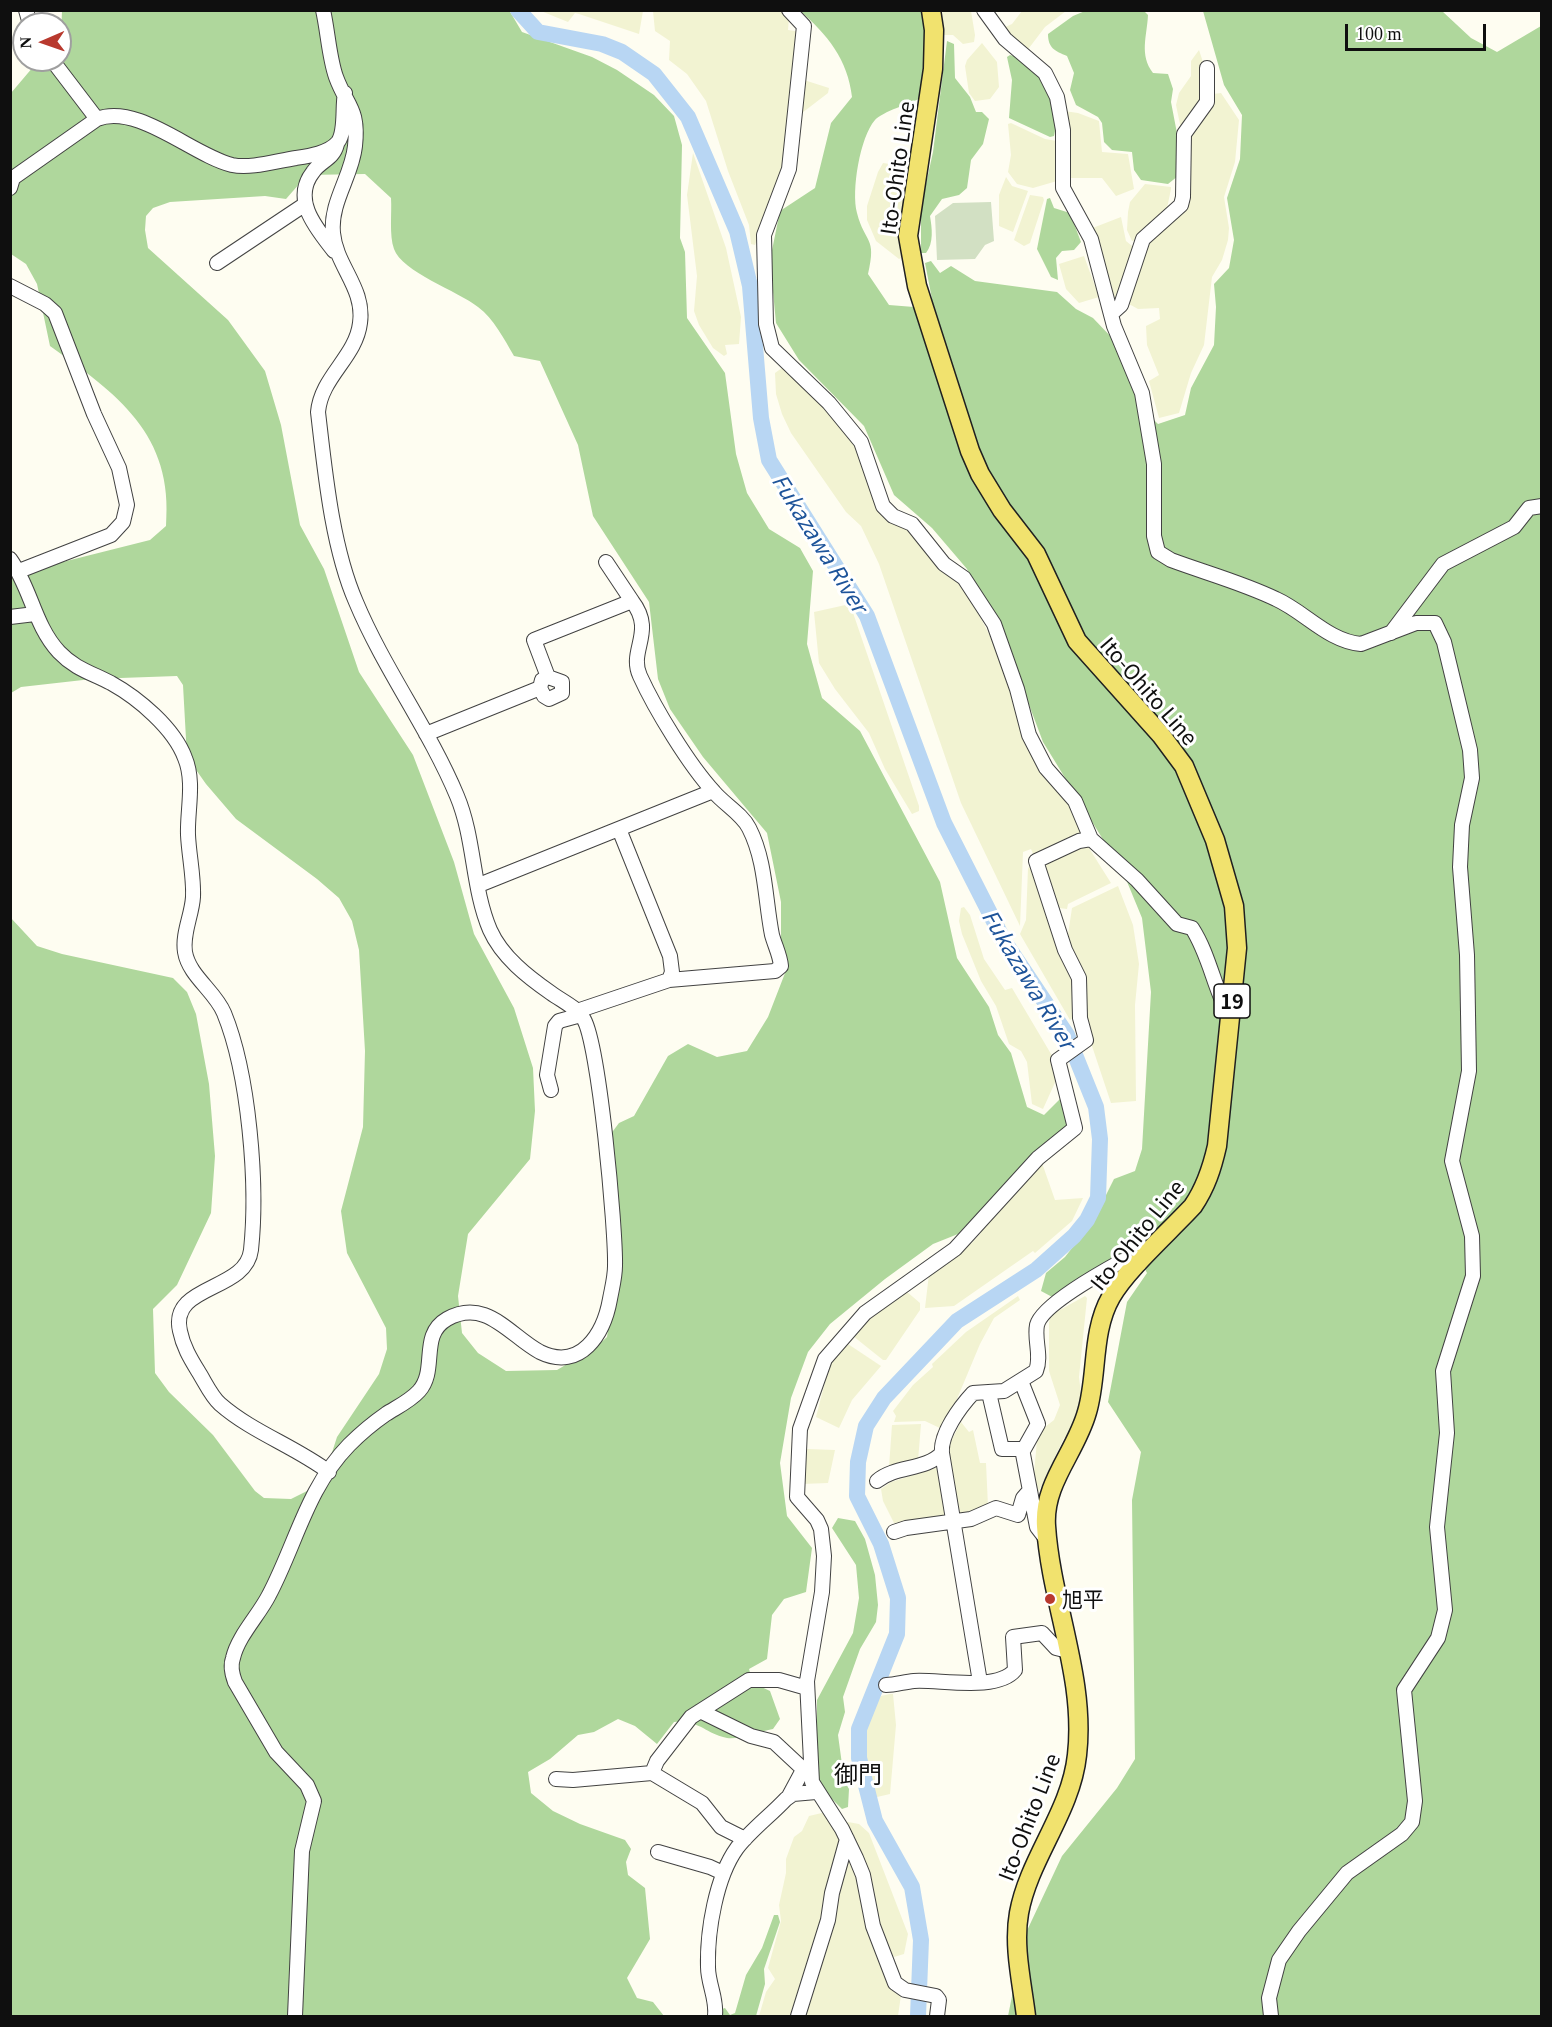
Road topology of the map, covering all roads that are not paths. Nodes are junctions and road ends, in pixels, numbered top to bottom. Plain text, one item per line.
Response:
1 (322, 10) edge
2 (789, 10) edge
3 (931, 10) edge
4 (984, 10) edge
5 (1207, 68) dead end
6 (61, 72) edge
7 (345, 93) junction
8 (97, 119) junction
9 (337, 143) junction
10 (10, 188) edge
11 (304, 205) junction
12 (335, 253) junction
13 (217, 263) dead end
14 (10, 286) edge
15 (1111, 315) junction
16 (1542, 506) edge
17 (10, 559) edge
18 (606, 562) dead end
19 (19, 571) junction
20 (632, 602) junction
21 (35, 614) junction
22 (10, 617) edge
23 (1390, 633) junction
24 (426, 734) junction
25 (713, 791) junction
26 (619, 829) junction
27 (1091, 839) junction
28 (479, 885) junction
29 (669, 980) junction
30 (579, 1013) junction
31 (1230, 1017) junction
32 (551, 1089) dead end
33 (1139, 1264) junction
34 (1020, 1381) junction
35 (989, 1393) junction
36 (1022, 1449) junction
37 (942, 1453) junction
38 (329, 1472) junction
39 (877, 1481) dead end
40 (1030, 1490) junction
41 (954, 1522) junction
42 (894, 1532) dead end
43 (1047, 1540) junction
44 (1068, 1651) junction
45 (980, 1682) junction
46 (886, 1685) dead end
47 (807, 1688) junction
48 (700, 1711) junction
49 (806, 1768) junction
50 (652, 1773) junction
51 (556, 1779) dead end
52 (816, 1792) junction
53 (789, 1796) junction
54 (745, 1839) junction
55 (847, 1839) junction
56 (658, 1852) dead end
57 (723, 1874) junction
58 (295, 2016) edge
59 (715, 2016) edge
60 (798, 2016) edge
61 (937, 2016) edge
62 (1026, 2016) edge
63 (1271, 2016) edge

1 - 7 street
2 - 27 street
3 - 31 main road, Ito-Ohito Line / 19
4 - 15 street
5 - 15 street
6 - 8 street
7 - 9 street
7 - 12 street
8 - 9 street
8 - 10 street
9 - 11 street
11 - 12 street
11 - 13 street
12 - 24 street
14 - 19 street
15 - 23 street
16 - 23 street
17 - 19 street
18 - 20 street
19 - 21 street
20 - 24 street
20 - 25 street
21 - 22 street
21 - 38 street
23 - 63 street
24 - 28 street
25 - 26 street
25 - 29 street
26 - 28 street
26 - 29 street
27 - 31 street
27 - 47 street
28 - 30 street
29 - 30 street
30 - 32 street
30 - 38 street
31 - 33 main road, Ito-Ohito Line / 19
33 - 34 street
33 - 43 main road, Ito-Ohito Line / 19
34 - 35 street
34 - 36 street
35 - 36 street
35 - 37 street
36 - 40 street
37 - 39 street
37 - 41 street
38 - 58 street
40 - 41 street
40 - 43 street
41 - 42 street
41 - 45 street
43 - 44 main road, Ito-Ohito Line / 19
44 - 45 street
44 - 62 main road, Ito-Ohito Line / 19
45 - 46 street
47 - 48 street
47 - 49 street
48 - 49 street
48 - 50 street
49 - 52 street
49 - 53 street
50 - 51 street
50 - 54 street
52 - 53 street
52 - 55 street
53 - 54 street
54 - 57 street
55 - 60 street
55 - 61 street
56 - 57 street
57 - 59 street

